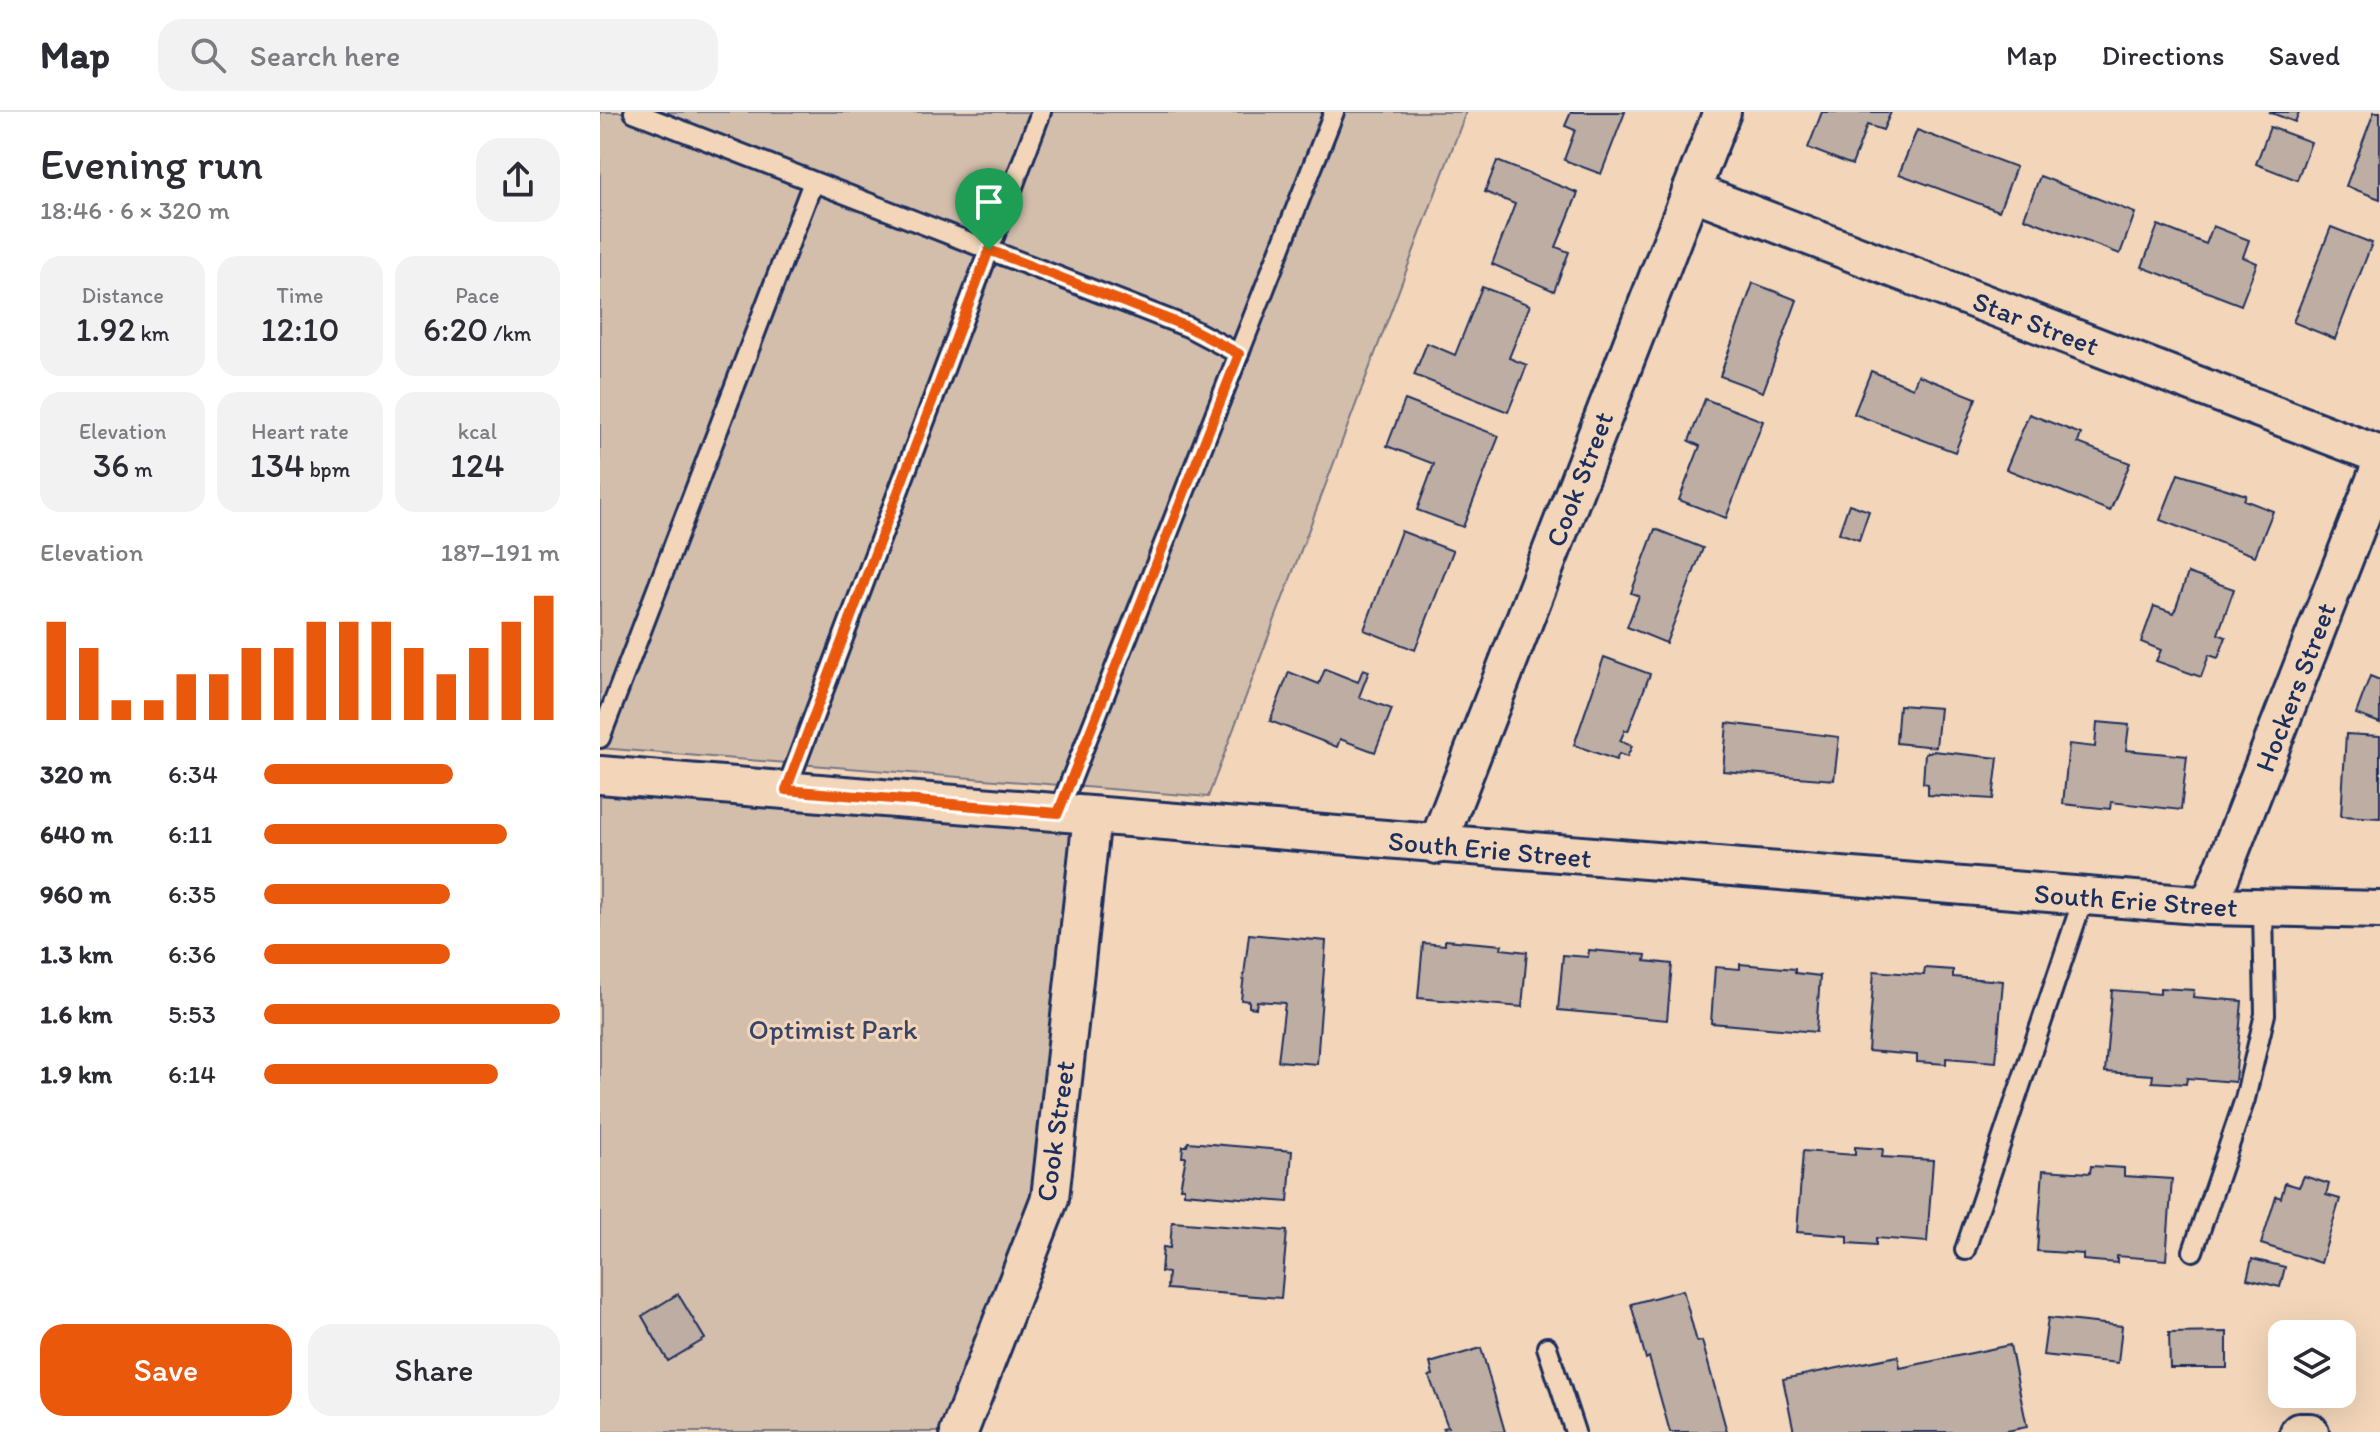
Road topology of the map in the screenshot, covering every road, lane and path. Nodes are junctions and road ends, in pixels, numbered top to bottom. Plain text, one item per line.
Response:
1 (634, 112) edge
2 (1041, 112) edge
3 (1334, 112) edge
4 (1722, 112) edge
5 (813, 182) junction
6 (1691, 191) junction
7 (989, 250) junction
8 (1239, 354) junction
9 (2380, 455) edge
10 (2380, 467) edge
11 (600, 738) edge
12 (600, 775) edge
13 (786, 790) junction
14 (1075, 814) junction
15 (1437, 845) junction
16 (2084, 896) junction
17 (2209, 906) junction
18 (2263, 909) junction
19 (2380, 910) edge
20 (1965, 1250) dead end
21 (2193, 1251) dead end
22 (1547, 1347) dead end
23 (959, 1432) edge
24 (1575, 1432) edge
25 (2299, 1432) edge
26 (2310, 1432) edge

1 - 5 lane
2 - 7 lane
3 - 8 lane
4 - 6 street, Cook Street
5 - 7 lane
5 - 11 lane
6 - 9 street, Star Street
6 - 15 street, Cook Street
7 - 8 lane
7 - 13 lane
8 - 14 lane
10 - 17 street, Hockers Street
12 - 13 street, South Erie Street
13 - 14 street, South Erie Street
14 - 15 street, South Erie Street
14 - 23 street, Cook Street
15 - 16 street, South Erie Street
16 - 17 street, South Erie Street
16 - 20 lane
17 - 18 street, South Erie Street
18 - 19 street, South Erie Street
18 - 21 lane
22 - 24 lane
25 - 26 street

